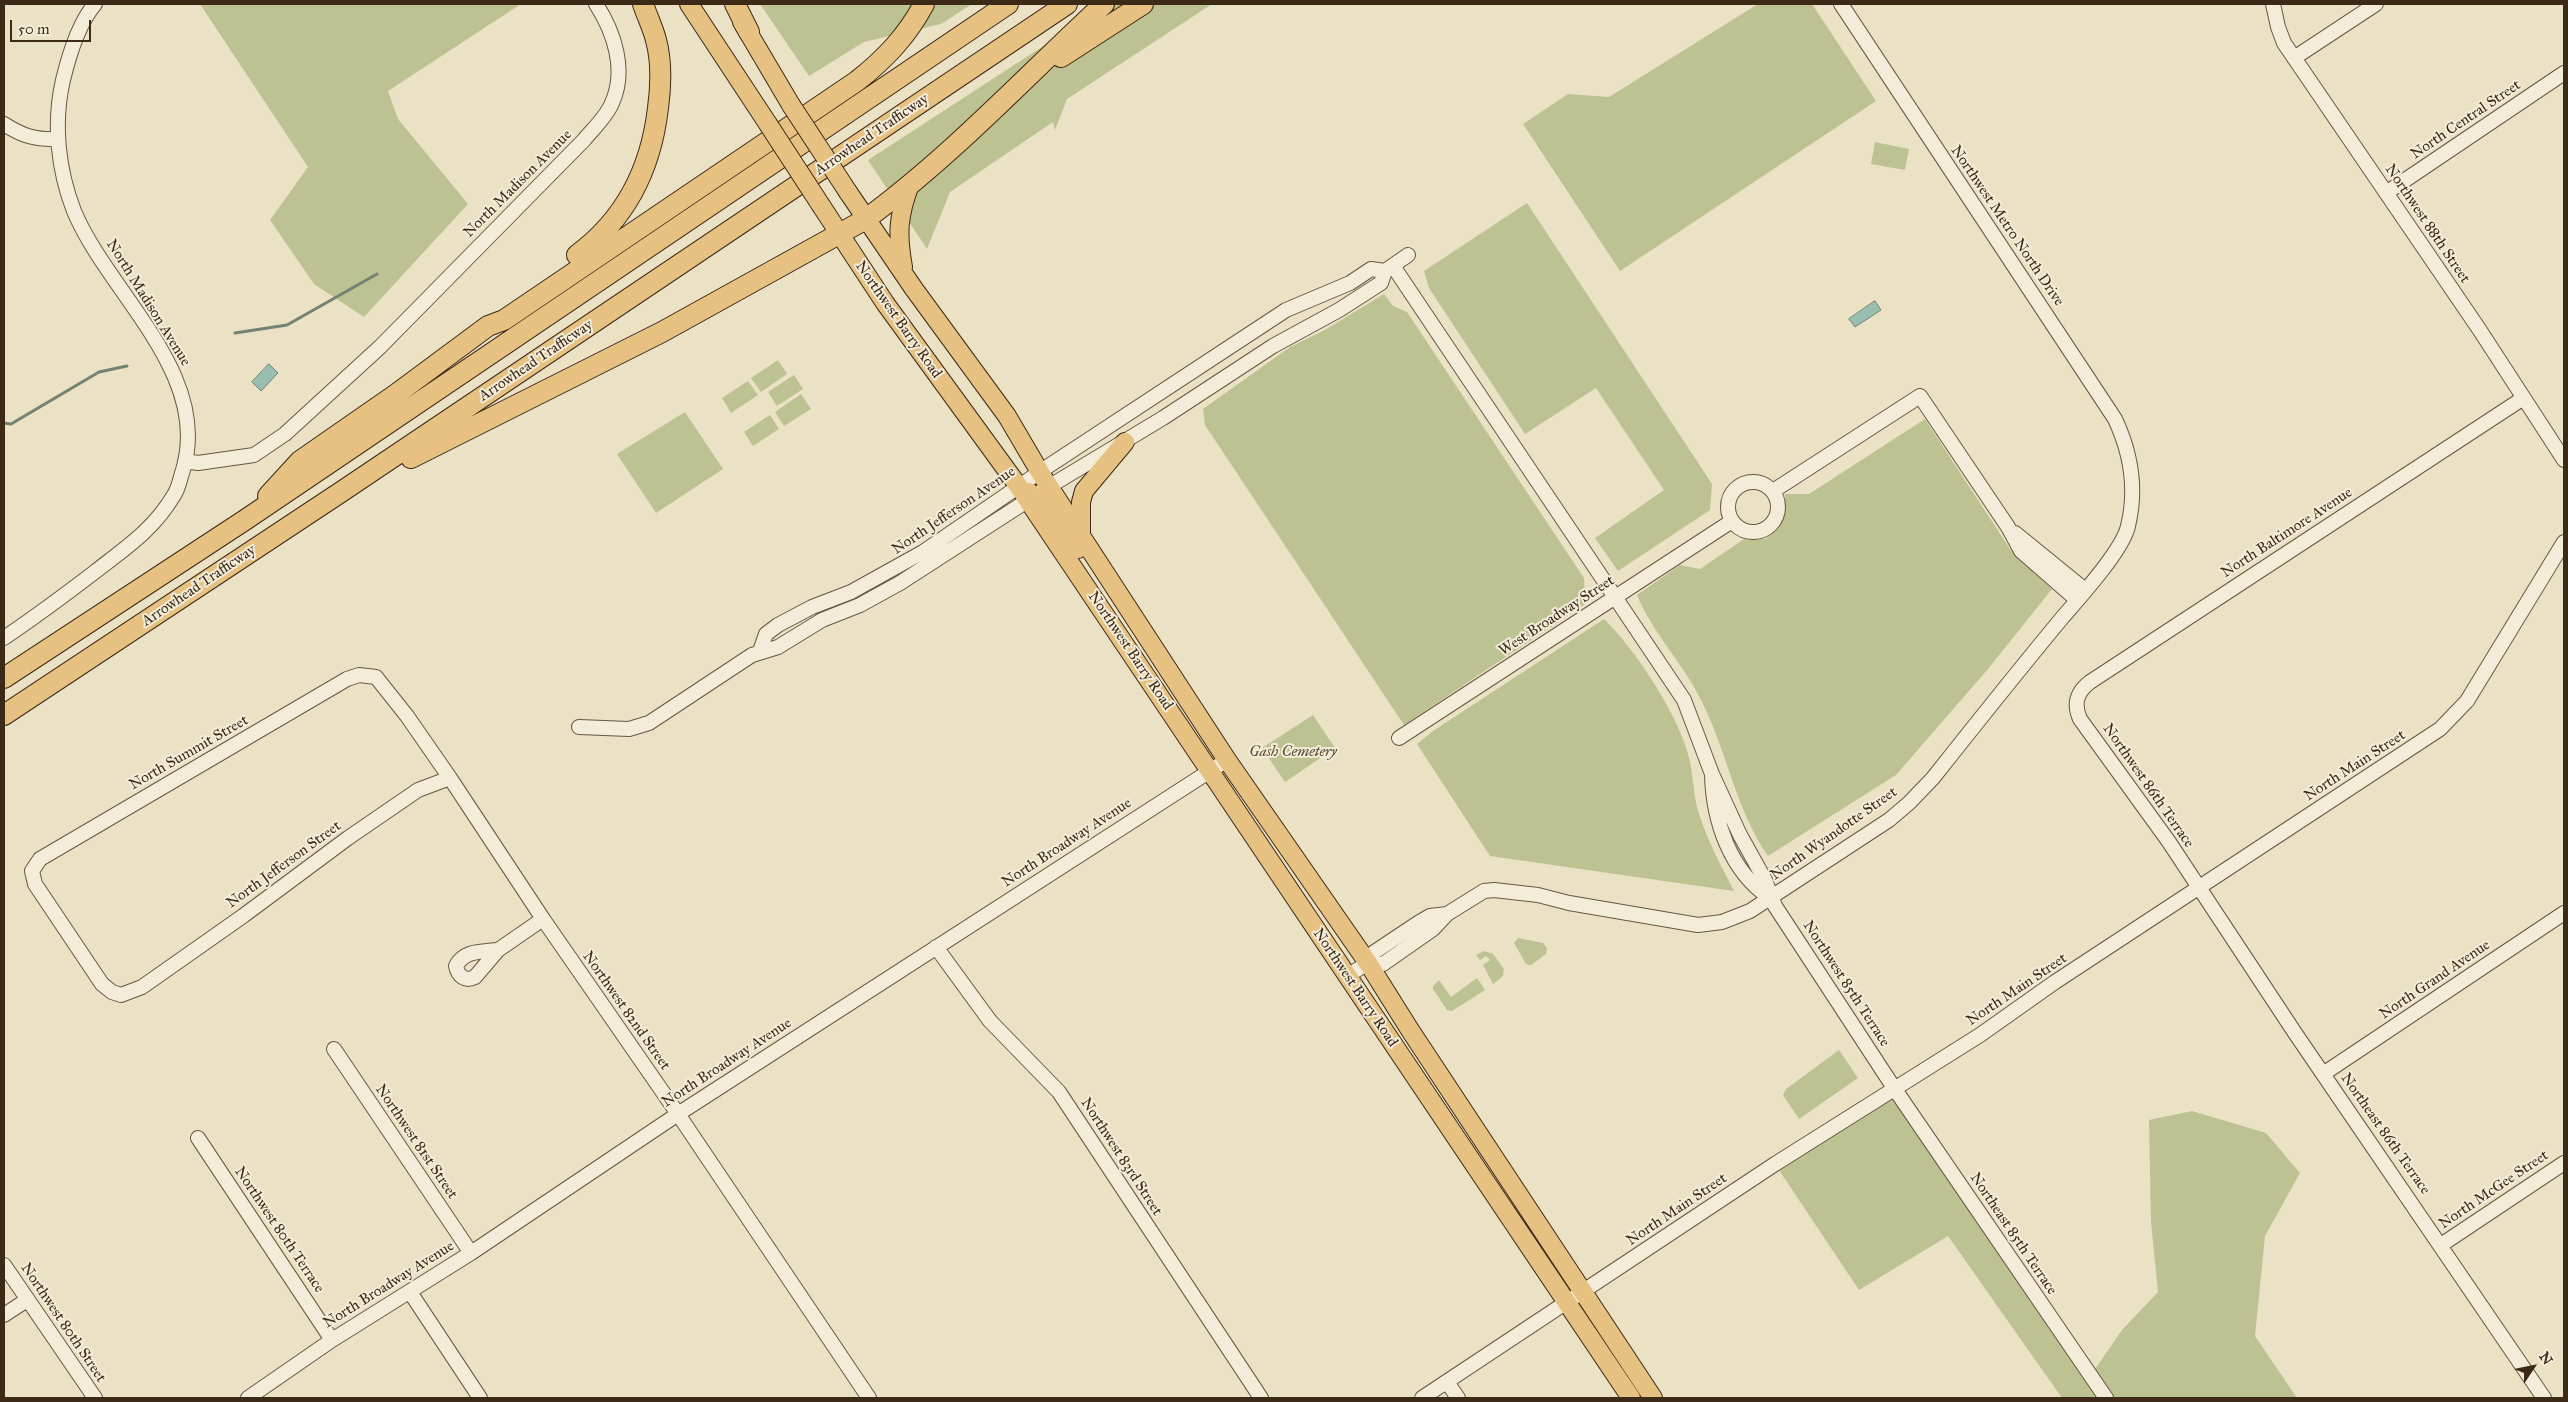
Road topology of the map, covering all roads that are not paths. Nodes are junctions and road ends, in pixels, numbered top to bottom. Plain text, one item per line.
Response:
1 (95, 4) edge
2 (596, 4) edge
3 (643, 4) edge
4 (689, 4) edge
5 (730, 4) edge
6 (735, 4) edge
7 (924, 4) edge
8 (1008, 4) edge
9 (1067, 4) edge
10 (1104, 4) edge
11 (1143, 4) edge
12 (1841, 4) edge
13 (2273, 4) edge
14 (2376, 4) edge
15 (749, 32) junction
16 (2294, 58) junction
17 (2564, 73) edge
18 (1028, 79) junction
19 (4, 124) edge
20 (58, 140) junction
21 (910, 184) junction
22 (2386, 193) junction
23 (866, 219) junction
24 (841, 234) junction
25 (1408, 255) dead end
26 (1389, 268) junction
27 (904, 275) junction
28 (488, 326) junction
29 (2522, 399) junction
30 (1125, 442) junction
31 (2564, 460) edge
32 (185, 461) junction
33 (2132, 471) joint
34 (1035, 488) junction
35 (341, 492) junction
36 (1773, 492) junction
37 (245, 520) junction
38 (1732, 521) junction
39 (1081, 534) junction
40 (2564, 542) edge
41 (1114, 584) junction
42 (2081, 595) junction
43 (1617, 596) junction
44 (4, 638) edge
45 (368, 674) joint
46 (4, 678) edge
47 (2076, 701) joint
48 (4, 716) edge
49 (579, 727) dead end
50 (1399, 738) dead end
51 (1227, 760) junction
52 (1210, 770) junction
53 (450, 778) junction
54 (2198, 888) junction
55 (1770, 898) junction
56 (2564, 913) edge
57 (543, 919) junction
58 (936, 946) junction
59 (498, 950) dead end
60 (1368, 963) junction
61 (1347, 976) junction
62 (142, 987) joint
63 (334, 1049) dead end
64 (2323, 1074) junction
65 (1894, 1088) junction
66 (678, 1114) junction
67 (198, 1138) dead end
68 (2564, 1162) edge
69 (2441, 1245) junction
70 (471, 1253) junction
71 (4, 1265) edge
72 (410, 1292) junction
73 (1581, 1292) junction
74 (26, 1300) junction
75 (1566, 1302) junction
76 (4, 1315) edge
77 (332, 1340) junction
78 (1447, 1382) junction
79 (95, 1398) edge
80 (248, 1398) edge
81 (480, 1398) edge
82 (869, 1398) edge
83 (1261, 1398) edge
84 (1422, 1398) edge
85 (1458, 1398) edge
86 (1631, 1398) edge
87 (1653, 1398) edge
88 (2106, 1398) edge
89 (2544, 1398) edge

1 - 20 street, North Madison Avenue
2 - 32 street, North Madison Avenue
3 - 28 highway
4 - 24 main road, Northwest Barry Road, bridge
5 - 15 main road, Northwest Barry Road
6 - 15 highway
7 - 28 highway
8 - 37 highway, Arrowhead Trafficway
9 - 35 highway, Arrowhead Trafficway
10 - 18 highway
11 - 18 highway
12 - 33 street, Northwest Metro North Drive
13 - 16 street, Northwest 88th Street
14 - 16 street
15 - 23 main road, Northwest Barry Road, bridge
16 - 22 street, Northwest 88th Street
17 - 22 street, North Central Street
18 - 21 highway
19 - 20 street
20 - 32 street, North Madison Avenue
21 - 23 highway
21 - 27 main road
22 - 29 street, Northwest 88th Street
23 - 24 highway
23 - 27 main road, Northwest Barry Road
24 - 34 main road, Northwest Barry Road
24 - 35 highway
25 - 26 street
26 - 30 street, North Jefferson Avenue
26 - 34 street, North Jefferson Avenue
26 - 43 street, Northwest 85th Terrace
27 - 34 main road, Northwest Barry Road
28 - 37 highway
29 - 31 street, Northwest 88th Street
29 - 47 street, North Baltimore Avenue
30 - 34 street, North Jefferson Avenue
30 - 39 main road
32 - 44 street, North Madison Avenue
33 - 42 street, North Wyandotte Street
34 - 39 main road, Northwest Barry Road
34 - 41 main road
34 - 49 street, North Jefferson Avenue
34 - 52 main road, Northwest Barry Road
35 - 48 highway, Arrowhead Trafficway
36 - 38 street
36 - 38 street
36 - 42 street
37 - 46 highway, Arrowhead Trafficway
38 - 43 street, West Broadway Street
39 - 41 main road, Northwest Barry Road
40 - 54 street, North Main Street
41 - 51 main road, Northwest Barry Road
42 - 55 street, North Wyandotte Street
43 - 50 street, West Broadway Street
43 - 55 street, Northwest 85th Terrace
45 - 53 street, Northwest 82nd Street
45 - 62 street, North Summit Street
47 - 54 street, Northwest 86th Terrace
51 - 52 street, North Broadway Avenue
51 - 60 main road, Northwest Barry Road
52 - 58 street, North Broadway Avenue
52 - 61 main road, Northwest Barry Road
53 - 57 street, Northwest 82nd Street
53 - 62 street, North Jefferson Street
54 - 64 street, Northeast 86th Terrace
54 - 65 street, North Main Street
55 - 60 street, North Wyandotte Street
55 - 65 street, Northwest 85th Terrace
56 - 64 street, North Grand Avenue
57 - 59 street
57 - 66 street, Northwest 82nd Street
58 - 66 street, North Broadway Avenue
58 - 83 street, Northwest 83rd Street
60 - 61 street, North Wyandotte Street
60 - 73 main road, Northwest Barry Road
61 - 75 main road, Northwest Barry Road
63 - 70 street, Northwest 81st Street
64 - 69 street, Northeast 86th Terrace
65 - 73 street, North Main Street
65 - 88 street, Northeast 85th Terrace
66 - 70 street, North Broadway Avenue
66 - 82 street, Northwest 82nd Street
67 - 77 street, Northwest 80th Terrace
68 - 69 street, North McGee Street
69 - 89 street, Northeast 86th Terrace
70 - 72 street, North Broadway Avenue
71 - 74 street, Northwest 80th Street
72 - 77 street, North Broadway Avenue
72 - 81 street
73 - 75 street, North Main Street
73 - 87 main road, Northwest Barry Road
74 - 76 street
74 - 79 street, Northwest 80th Street
75 - 78 street, North Main Street
75 - 86 main road, Northwest Barry Road
77 - 80 street, North Broadway Avenue
78 - 84 street, North Main Street
78 - 85 street

